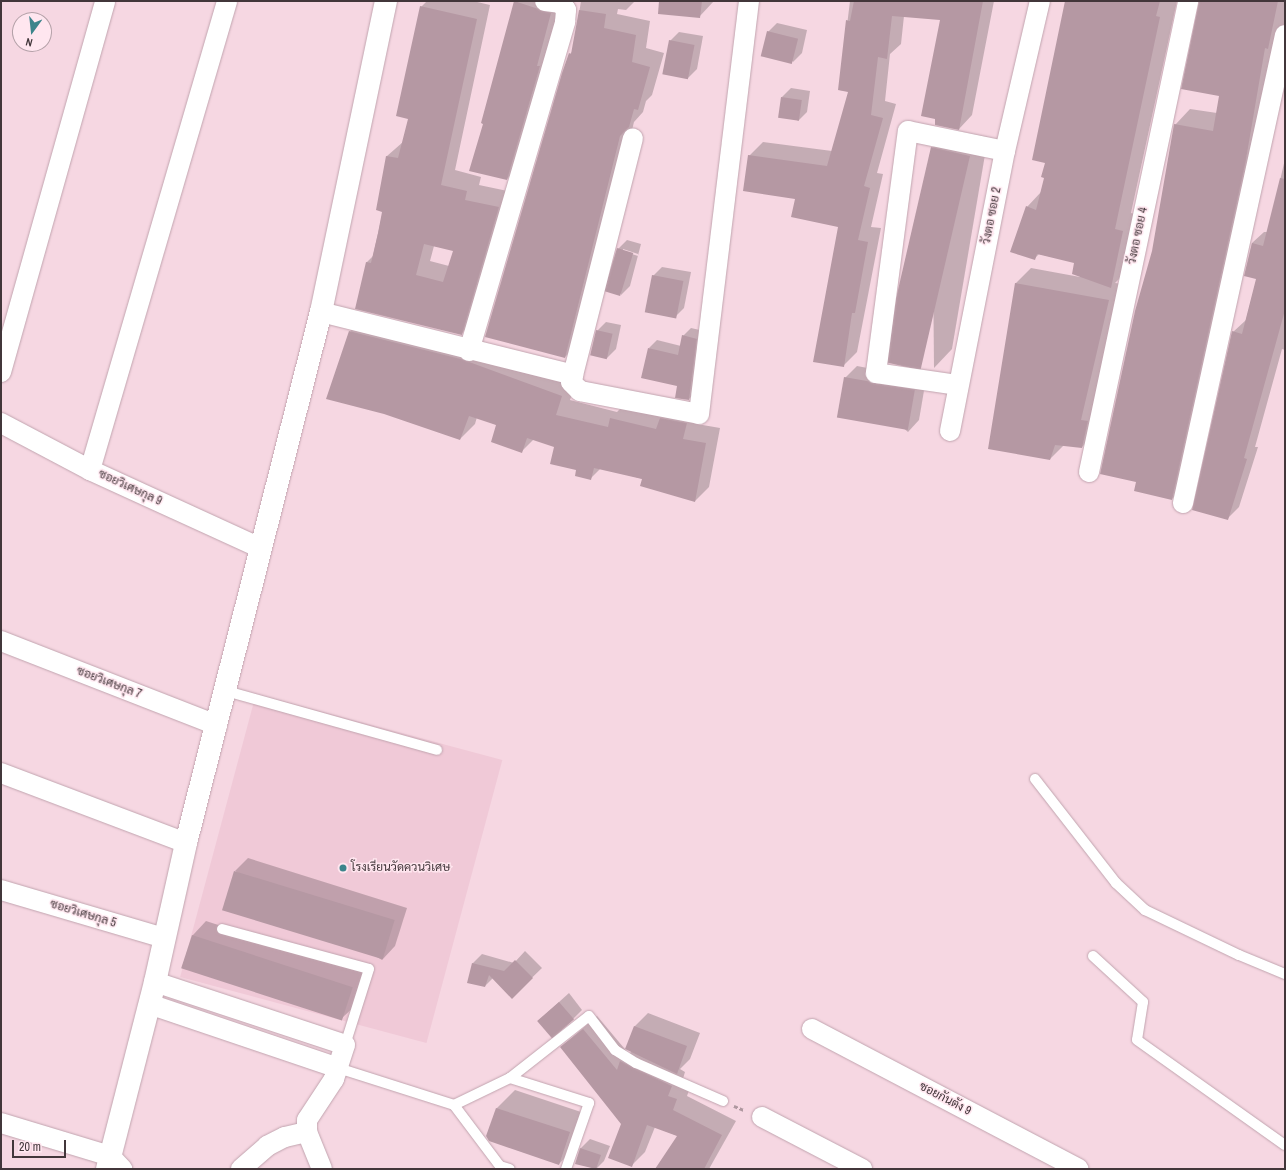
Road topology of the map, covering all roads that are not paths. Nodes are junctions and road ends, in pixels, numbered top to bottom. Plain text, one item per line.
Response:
1 (105, 1) edge
2 (227, 1) edge
3 (386, 1) edge
4 (545, 1) edge
5 (749, 1) edge
6 (1040, 1) edge
7 (1188, 1) edge
8 (1285, 35) edge
9 (633, 138) dead end
10 (1005, 151) junction
11 (321, 312) junction
12 (470, 350) junction
13 (1, 372) edge
14 (573, 375) junction
15 (957, 385) junction
16 (1, 423) edge
17 (950, 431) dead end
18 (90, 470) junction
19 (1089, 472) dead end
20 (1183, 503) dead end
21 (260, 548) junction
22 (1, 641) edge
23 (226, 691) junction
24 (217, 725) junction
25 (437, 750) dead end
26 (1, 773) edge
27 (1034, 779) dead end
28 (186, 843) junction
29 (1, 890) edge
30 (222, 929) dead end
31 (164, 938) junction
32 (1093, 956) dead end
33 (1285, 974) edge
34 (155, 982) junction
35 (149, 1004) junction
36 (812, 1029) dead end
37 (345, 1046) junction
38 (338, 1068) junction
39 (510, 1078) junction
40 (722, 1101) road end
41 (454, 1105) junction
42 (762, 1117) road end
43 (1, 1123) edge
44 (307, 1132) junction
45 (1285, 1145) edge
46 (113, 1165) edge
47 (241, 1169) edge
48 (322, 1169) edge
49 (510, 1169) edge
50 (566, 1169) edge
51 (862, 1169) edge
52 (1079, 1169) edge

1 - 13 street
2 - 18 street
3 - 11 street
4 - 12 street
5 - 14 street
6 - 10 street, วังตอ ซอย 2
7 - 19 street, วังตอ ซอย 4
8 - 20 street
9 - 14 street
10 - 15 street, วังตอ ซอย 2
10 - 15 street
11 - 12 street
11 - 21 street
12 - 14 street
15 - 17 street, วังตอ ซอย 2
16 - 18 street, ซอยวิเศษกุล 9
18 - 21 street, ซอยวิเศษกุล 9
21 - 23 street
22 - 24 street, ซอยวิเศษกุล 7
23 - 24 street
23 - 25 lane
24 - 28 street
26 - 28 street
27 - 33 lane
28 - 31 street
29 - 31 street, ซอยวิเศษกุล 5
30 - 37 lane
31 - 34 street
32 - 45 lane
34 - 35 street
34 - 37 street
35 - 38 street
35 - 46 street
36 - 52 street, ซอยกันตัง 9
37 - 38 street
38 - 41 lane
38 - 44 street
39 - 40 lane
39 - 41 lane
39 - 50 lane
41 - 49 lane
42 - 51 street
43 - 46 street
44 - 47 street
44 - 48 street

